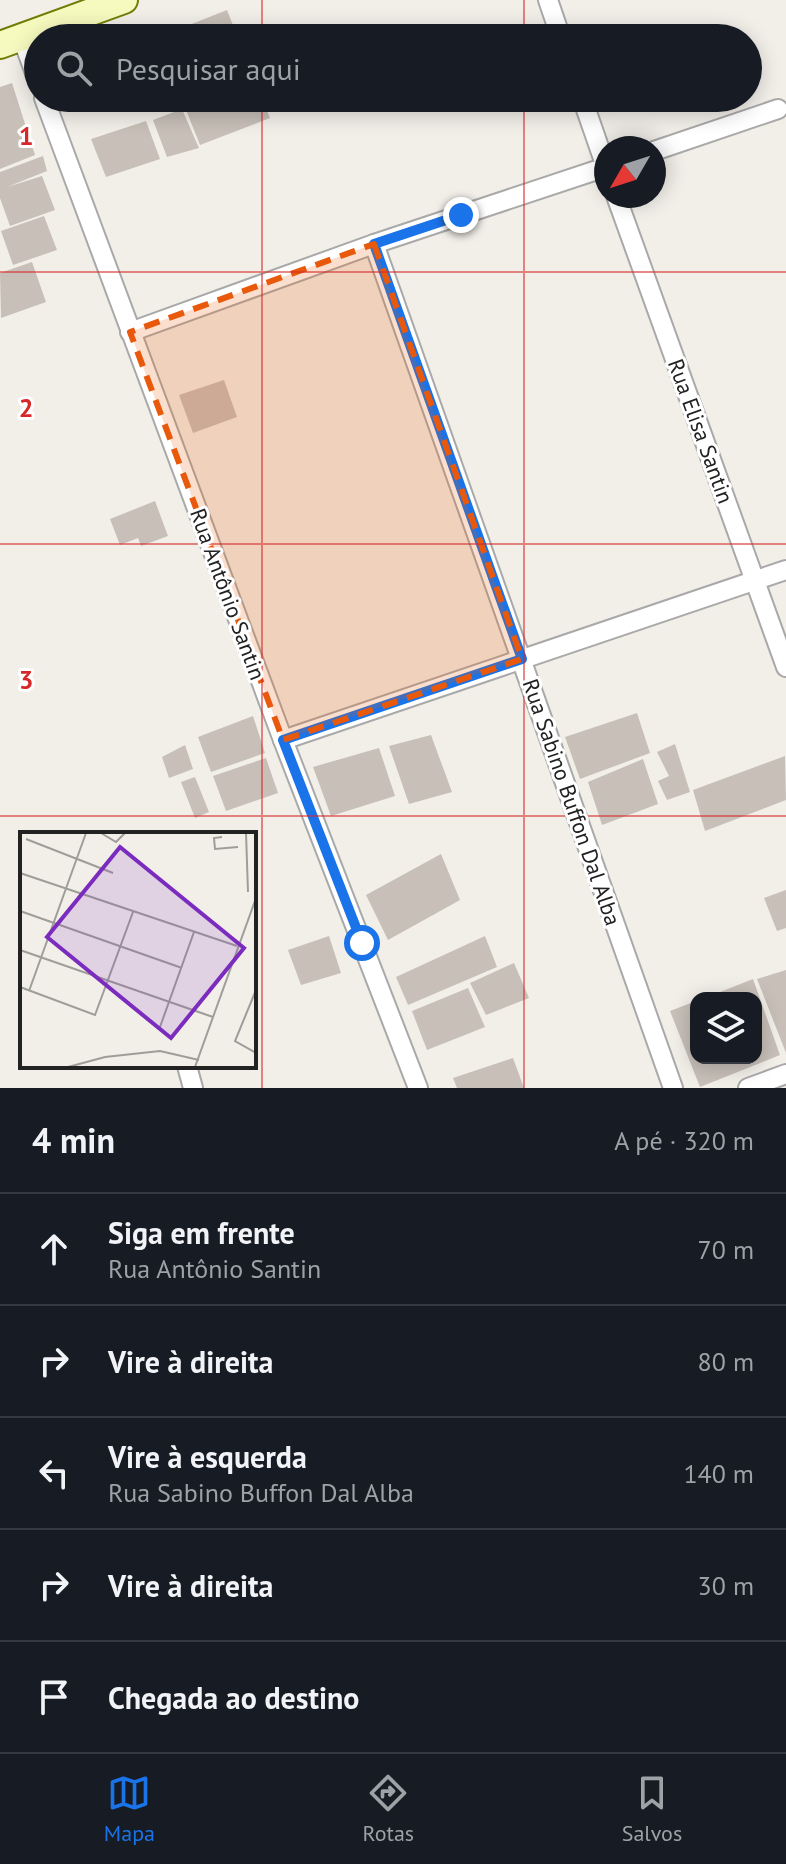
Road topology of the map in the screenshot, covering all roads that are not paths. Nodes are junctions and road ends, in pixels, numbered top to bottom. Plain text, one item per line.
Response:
1 (124, 0) edge
2 (548, 0) edge
3 (58, 24) edge
4 (556, 24) edge
5 (11, 41) edge
6 (24, 60) edge
7 (778, 109) dead end
8 (49, 112) edge
9 (587, 112) edge
10 (595, 136) edge
11 (666, 147) edge
12 (594, 171) edge
13 (620, 208) edge
14 (374, 244) junction
15 (130, 332) junction
16 (786, 570) edge
17 (754, 580) junction
18 (522, 659) junction
19 (786, 667) edge
20 (283, 740) junction
21 (188, 1068) edge
22 (786, 1074) edge
23 (193, 1088) edge
24 (418, 1088) edge
25 (673, 1088) edge
26 (748, 1088) edge

1 - 3 main road
2 - 4 street
5 - 6 street
7 - 11 street
8 - 15 street, Rua Antônio Santin
9 - 10 street
12 - 14 street
13 - 17 street, Rua Elisa Santin
14 - 15 street
14 - 18 street, Rua Sabino Buffon Dal Alba
15 - 20 street, Rua Antônio Santin
16 - 17 street
17 - 18 street
17 - 19 street, Rua Elisa Santin
18 - 20 street
18 - 25 street, Rua Sabino Buffon Dal Alba
20 - 24 street, Rua Antônio Santin
21 - 23 street
22 - 26 street

